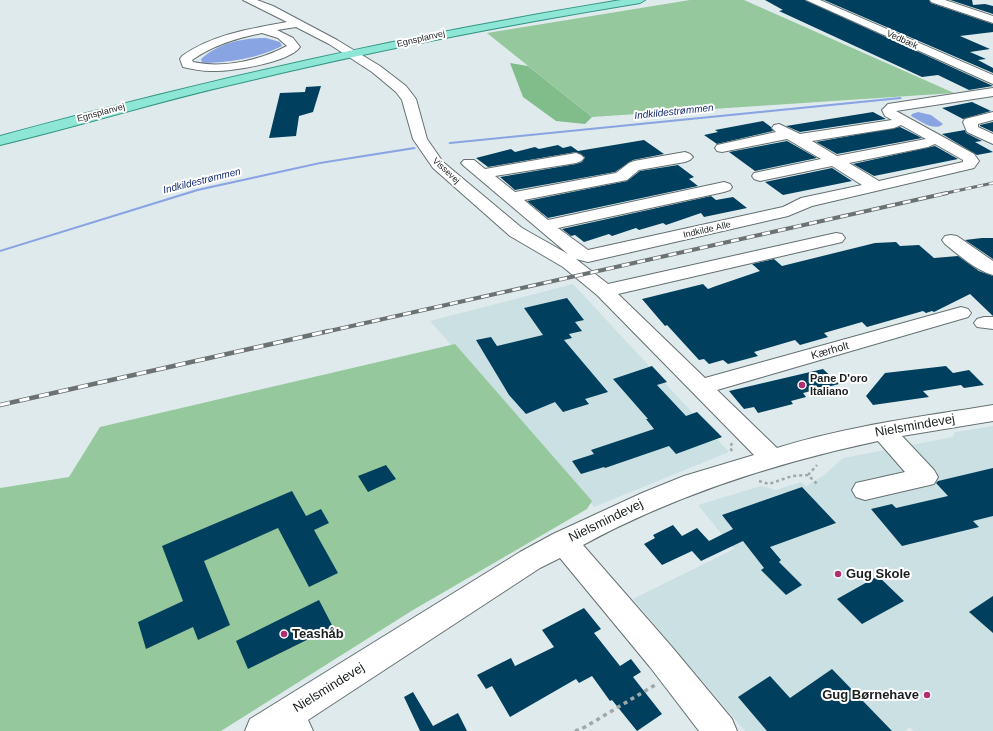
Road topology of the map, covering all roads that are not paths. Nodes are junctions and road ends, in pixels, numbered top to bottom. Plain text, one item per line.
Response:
1 (248, 0) edge
2 (613, 0) edge
3 (640, 0) edge
4 (811, 0) edge
5 (935, 0) edge
6 (993, 20) edge
7 (298, 23) junction
8 (264, 30) junction
9 (340, 52) junction
10 (993, 80) edge
11 (203, 86) junction
12 (993, 92) edge
13 (993, 116) edge
14 (790, 134) junction
15 (0, 140) edge
16 (993, 140) edge
17 (722, 148) dead end
18 (685, 157) dead end
19 (576, 158) dead end
20 (834, 161) junction
21 (468, 163) dead end
22 (482, 174) junction
23 (760, 176) dead end
24 (724, 186) dead end
25 (876, 186) junction
26 (512, 198) junction
27 (544, 226) junction
28 (836, 238) dead end
29 (952, 240) dead end
30 (993, 268) edge
31 (604, 291) junction
32 (961, 314) dead end
33 (699, 387) junction
34 (993, 413) edge
35 (883, 431) junction
36 (772, 458) junction
37 (865, 490) dead end
38 (563, 542) junction
39 (292, 722) edge
40 (262, 731) edge
41 (720, 731) edge

1 - 7 street, Vissevej
2 - 9 main road, Egnsplanvej
3 - 9 main road, Egnsplanvej
4 - 10 street, Vedbæk
5 - 6 street
7 - 8 street
7 - 9 street, Vissevej
8 - 8 street
9 - 11 main road, Egnsplanvej
9 - 11 main road, Egnsplanvej
9 - 31 street, Vissevej
11 - 15 main road, Egnsplanvej
12 - 25 street, Indkilde Alle
13 - 16 street
14 - 17 street
14 - 20 street
14 - 20 street
18 - 26 street
19 - 22 street
20 - 23 street
20 - 25 street
21 - 22 street, Indkilde Alle
22 - 26 street, Indkilde Alle
24 - 27 street
25 - 27 street, Indkilde Alle
26 - 27 street, Indkilde Alle
28 - 31 street
29 - 30 street
31 - 33 street
32 - 33 street, Kærholt
33 - 36 street
34 - 35 street, Nielsmindevej
35 - 36 street, Nielsmindevej
35 - 37 street
36 - 38 street, Nielsmindevej
38 - 39 street, Nielsmindevej
38 - 41 street
39 - 40 street, Nielsmindevej

